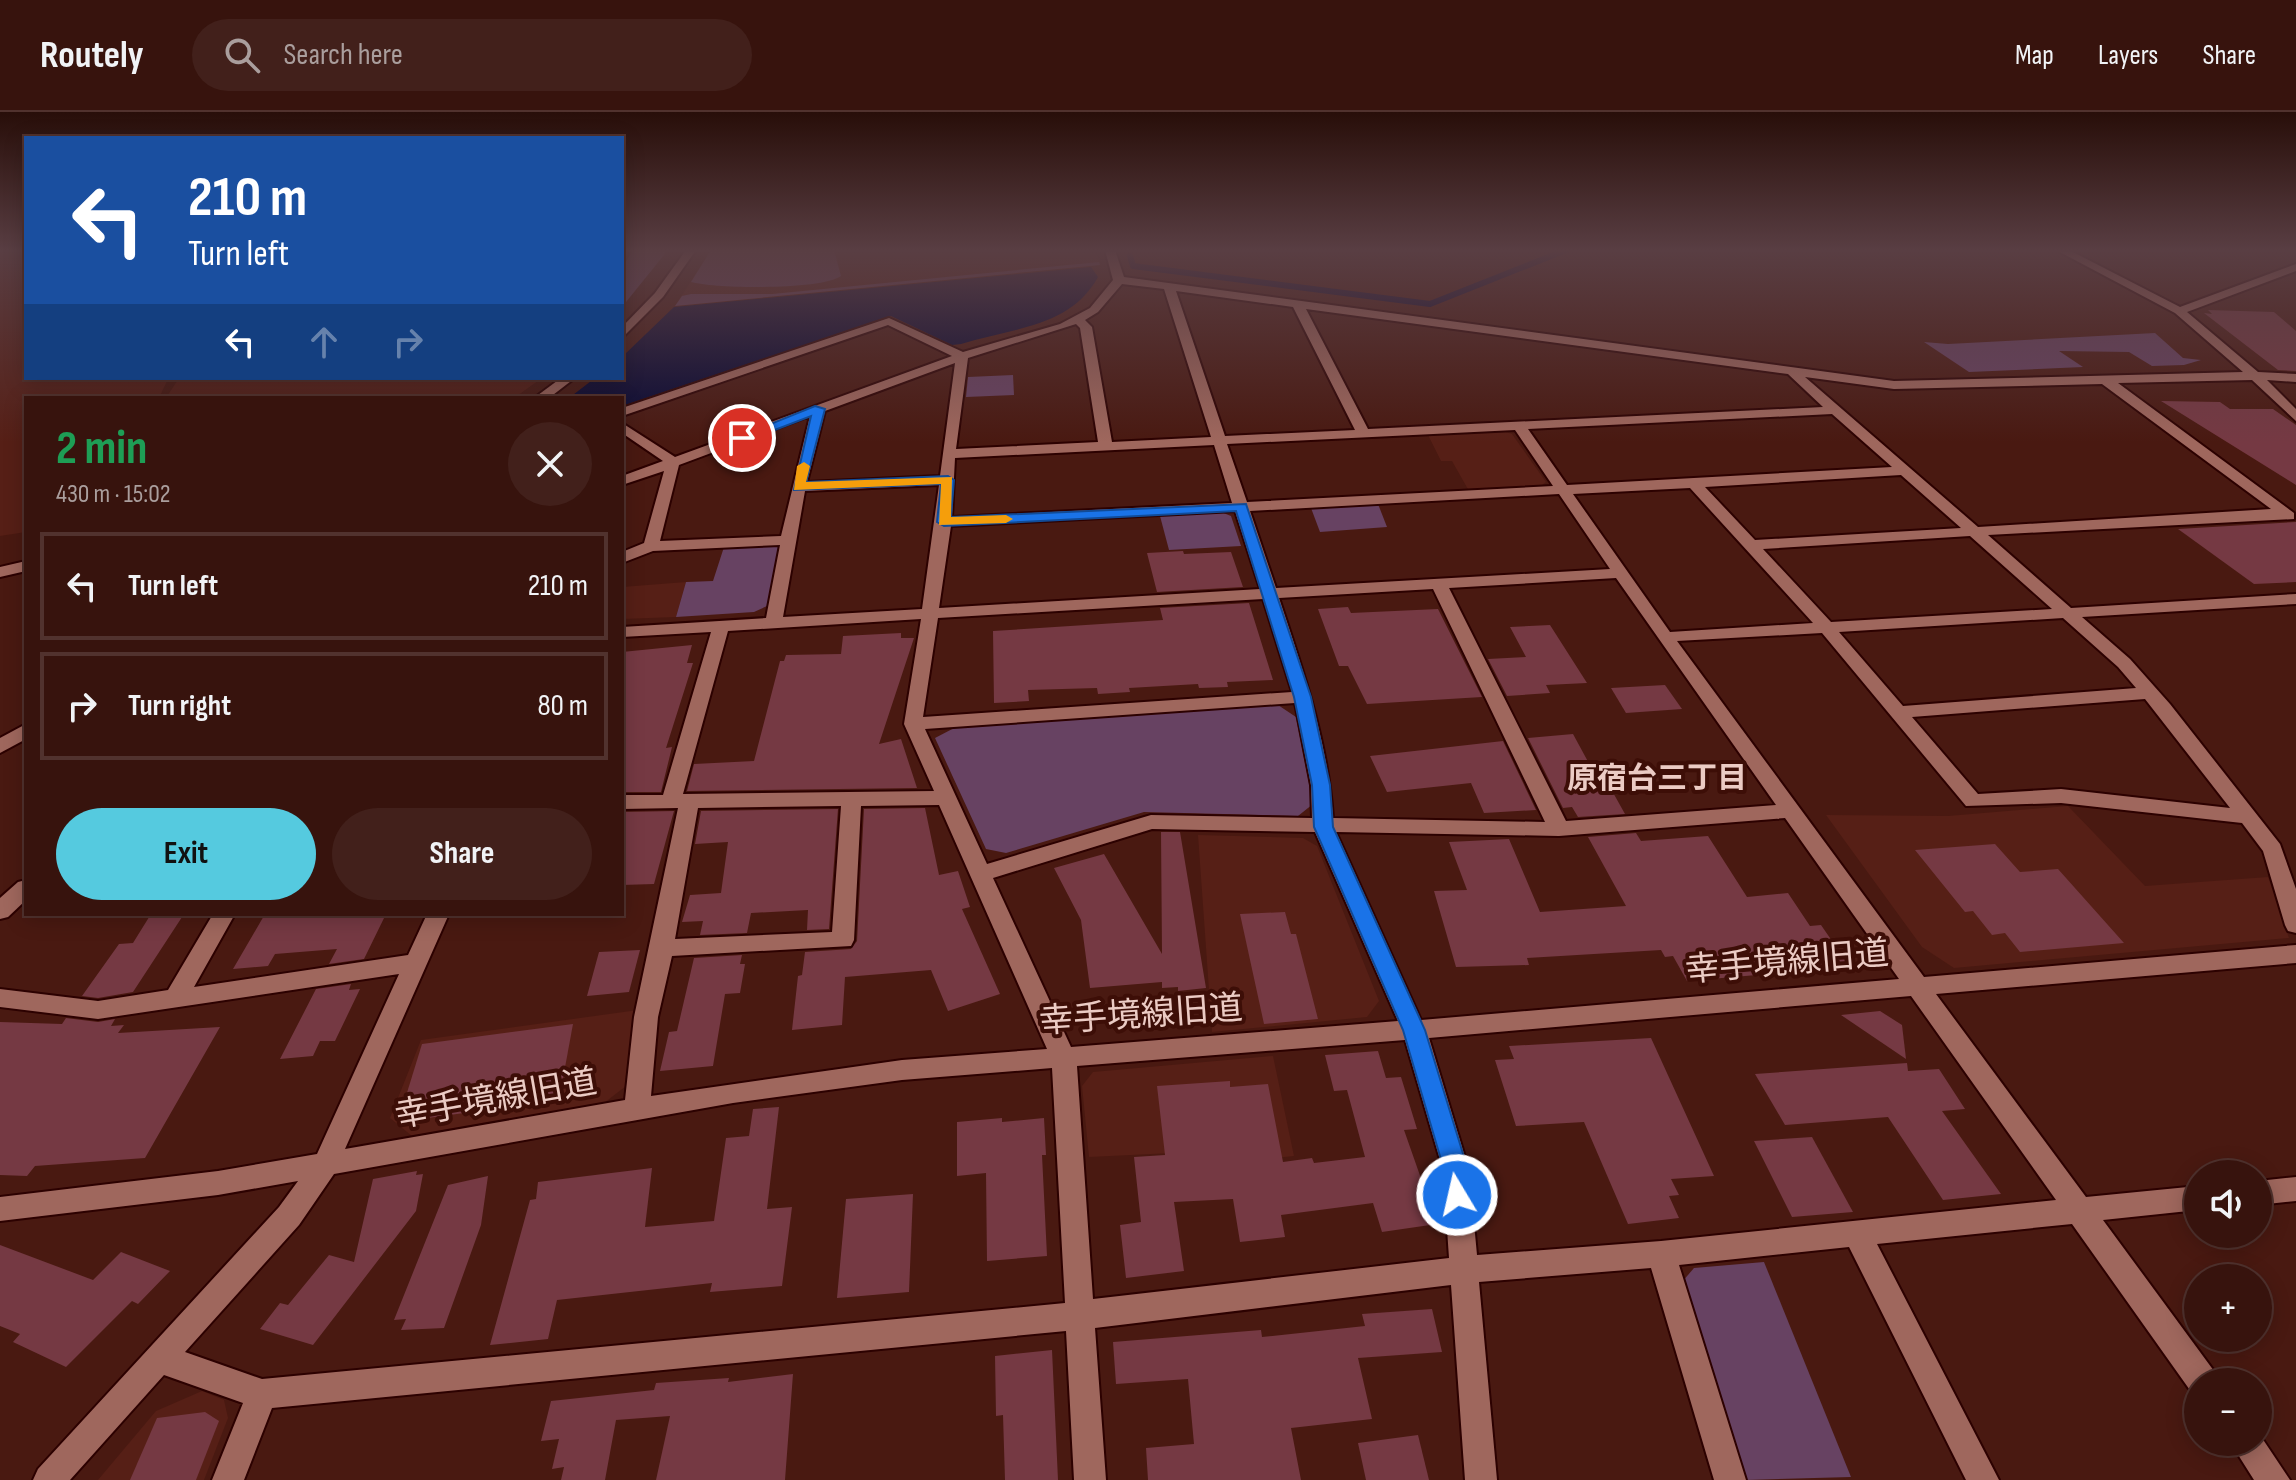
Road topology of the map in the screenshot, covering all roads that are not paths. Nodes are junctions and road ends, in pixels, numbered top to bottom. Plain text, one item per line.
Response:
1 (641, 314) edge
2 (1086, 314) edge
3 (1178, 314) edge
4 (1302, 314) edge
5 (1362, 314) edge
6 (2182, 314) edge
7 (1078, 320) junction
8 (624, 332) edge
9 (962, 356) junction
10 (1793, 373) junction
11 (2255, 376) junction
12 (2296, 378) edge
13 (566, 380) edge
14 (2107, 381) junction
15 (544, 396) edge
16 (819, 409) junction
17 (1833, 410) junction
18 (624, 411) edge
19 (2296, 417) edge
20 (1518, 425) junction
21 (624, 428) edge
22 (1363, 433) junction
23 (1219, 442) junction
24 (1106, 447) junction
25 (948, 454) junction
26 (673, 462) junction
27 (1904, 471) junction
28 (624, 480) edge
29 (948, 480) junction
30 (1694, 483) junction
31 (798, 487) junction
32 (1565, 490) junction
33 (1241, 507) junction
34 (2290, 517) edge
35 (944, 522) junction
36 (1975, 533) junction
37 (788, 540) junction
38 (1750, 545) junction
39 (651, 546) junction
40 (624, 557) edge
41 (24, 566) edge
42 (0, 572) edge
43 (1621, 573) junction
44 (1439, 584) junction
45 (1268, 596) junction
46 (2296, 599) edge
47 (2069, 613) junction
48 (930, 614) junction
49 (773, 624) junction
50 (721, 627) junction
51 (1827, 628) junction
52 (624, 632) edge
53 (1665, 637) junction
54 (2148, 693) junction
55 (1303, 697) junction
56 (1896, 712) junction
57 (913, 724) junction
58 (24, 731) edge
59 (0, 747) edge
60 (945, 798) junction
61 (680, 801) junction
62 (851, 801) junction
63 (624, 802) edge
64 (1790, 811) junction
65 (2247, 817) junction
66 (1323, 827) junction
67 (1559, 829) junction
68 (980, 874) junction
69 (24, 890) edge
70 (0, 911) edge
71 (223, 916) edge
72 (437, 916) edge
73 (2296, 925) edge
74 (662, 948) junction
75 (2296, 954) edge
76 (416, 963) junction
77 (1918, 986) junction
78 (176, 997) junction
79 (0, 998) edge
80 (1414, 1030) junction
81 (1064, 1058) junction
82 (637, 1111) junction
83 (325, 1165) junction
84 (2296, 1189) edge
85 (2272, 1192) edge
86 (2184, 1199) edge
87 (2077, 1208) junction
88 (6, 1214) edge
89 (1856, 1232) junction
90 (1661, 1254) junction
91 (1463, 1270) junction
92 (1077, 1315) junction
93 (161, 1359) junction
94 (2193, 1368) edge
95 (262, 1394) junction
96 (2256, 1456) edge
97 (49, 1480) edge
98 (228, 1480) edge
99 (1090, 1480) edge
100 (1481, 1480) edge
101 (1730, 1480) edge
102 (1983, 1480) edge
103 (2274, 1480) edge

1 - 8 street
2 - 7 street
3 - 23 street
4 - 22 street
5 - 10 street
6 - 11 street
7 - 9 street
7 - 24 street
9 - 16 street
9 - 18 street
9 - 25 street
10 - 14 street
10 - 17 street
11 - 12 street
11 - 14 street
11 - 19 street
13 - 15 street
14 - 34 street
16 - 26 street
16 - 31 street
17 - 20 street
17 - 27 street
20 - 22 street
20 - 32 street
21 - 26 street
22 - 23 street
23 - 24 street
23 - 33 street
24 - 25 street
25 - 29 street
26 - 28 street
26 - 39 street
27 - 30 street
27 - 36 street
29 - 31 street
29 - 35 street
30 - 32 street
30 - 38 street
31 - 37 street
32 - 33 street
32 - 43 street
33 - 35 street
33 - 45 street
34 - 36 street
35 - 48 street
36 - 38 street
36 - 47 street
37 - 39 street
37 - 49 street
38 - 51 street
39 - 40 street
41 - 42 street
43 - 44 street
43 - 53 street
44 - 45 street
44 - 67 street
45 - 48 street
45 - 55 street
46 - 47 street
47 - 51 street
47 - 54 street
48 - 49 street
48 - 57 street
49 - 50 street
50 - 52 street
50 - 61 street
51 - 53 street
51 - 56 street
53 - 64 street
54 - 56 street
54 - 65 street
55 - 57 street
55 - 66 street
56 - 65 street
57 - 60 street
58 - 59 street
60 - 62 street
60 - 68 street
61 - 62 street
61 - 63 street
61 - 74 street
62 - 74 street
64 - 67 street
64 - 77 street
65 - 73 street
66 - 67 street
66 - 68 street
66 - 80 street
68 - 81 street
69 - 70 street
71 - 78 street
72 - 76 street
74 - 82 street
75 - 77 street, 幸手境線旧道
76 - 78 street
76 - 83 street
77 - 80 street, 幸手境線旧道
77 - 87 street
78 - 79 street
80 - 81 street, 幸手境線旧道
80 - 91 street
81 - 82 street, 幸手境線旧道
81 - 92 street
82 - 83 street, 幸手境線旧道
83 - 88 street, 幸手境線旧道
83 - 93 street
84 - 85 street
86 - 87 street
87 - 89 street
87 - 94 street
89 - 90 street
89 - 102 street
90 - 91 street
90 - 101 street
91 - 92 street
91 - 100 street
92 - 95 street
92 - 99 street
93 - 95 street
93 - 97 street
95 - 98 street
96 - 103 street

